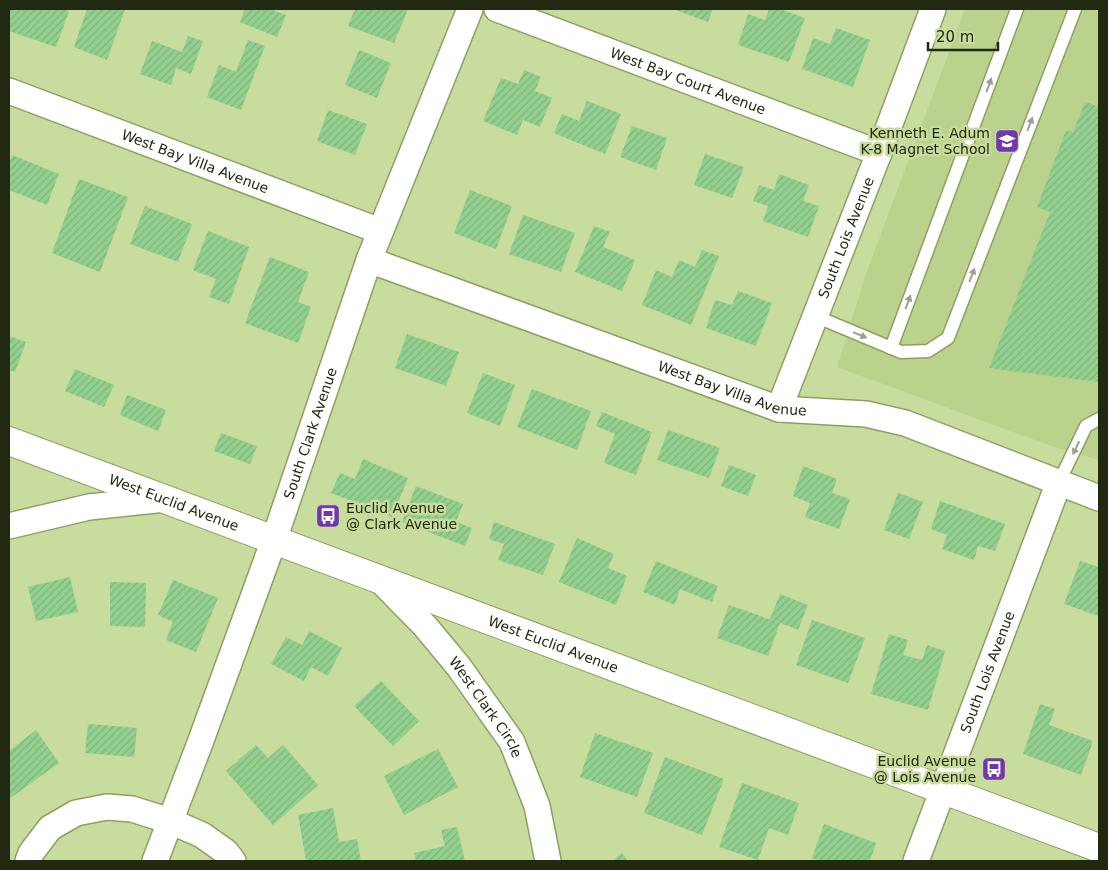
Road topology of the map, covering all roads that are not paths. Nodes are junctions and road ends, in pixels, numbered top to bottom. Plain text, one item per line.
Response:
1 (470, 9) edge
2 (497, 9) edge
3 (933, 9) edge
4 (1017, 9) edge
5 (1075, 9) edge
6 (9, 91) edge
7 (879, 153) junction
8 (380, 231) junction
9 (369, 260) junction
10 (815, 316) junction
11 (891, 348) junction
12 (779, 409) junction
13 (1099, 419) edge
14 (9, 441) edge
15 (1059, 482) junction
16 (1099, 498) edge
17 (166, 500) junction
18 (9, 526) edge
19 (274, 540) junction
20 (378, 578) junction
21 (943, 790) junction
22 (170, 821) junction
23 (1099, 848) edge
24 (28, 861) edge
25 (155, 861) edge
26 (233, 861) edge
27 (548, 861) edge
28 (916, 861) edge

1 - 8 street, South Clark Avenue
2 - 7 street, West Bay Court Avenue
3 - 7 street, South Lois Avenue
11 -> 4 lane
11 -> 5 lane
6 - 8 street, West Bay Villa Avenue
7 - 10 street, South Lois Avenue
8 - 9 street, South Clark Avenue
9 - 12 street, West Bay Villa Avenue
9 - 19 street, South Clark Avenue
10 -> 11 lane
10 - 12 street, South Lois Avenue
12 - 15 street, West Bay Villa Avenue
13 -> 15 lane
14 - 17 street, West Euclid Avenue
15 - 16 street, West Bay Villa Avenue
15 - 21 street, South Lois Avenue
17 - 18 street
17 - 19 street, West Euclid Avenue
19 - 20 street, West Euclid Avenue
19 - 22 street, South Clark Avenue
20 - 21 street, West Euclid Avenue
20 - 27 street, West Clark Circle
21 - 23 street, West Euclid Avenue
21 - 28 street, South Lois Avenue
22 - 24 street
22 - 25 street, South Clark Avenue
22 - 26 street

